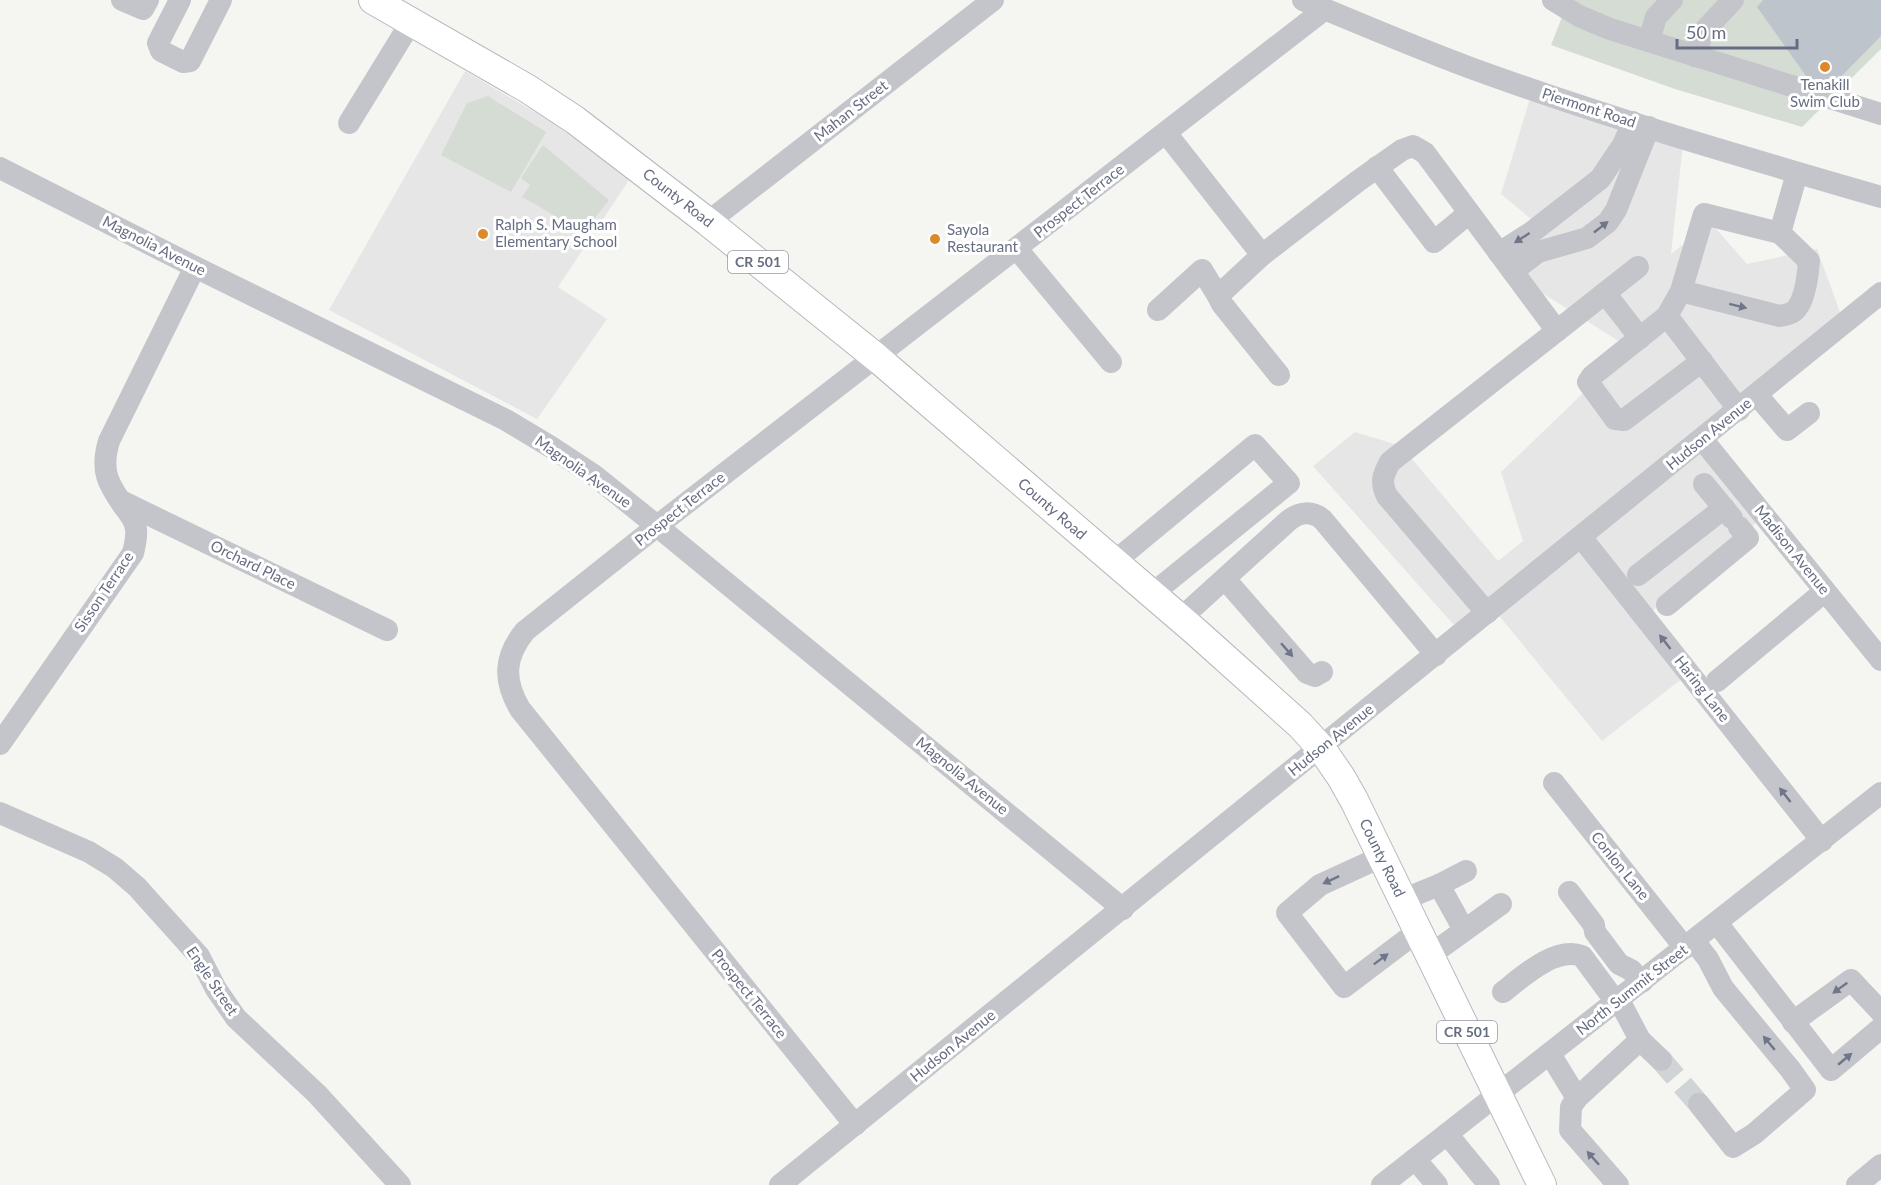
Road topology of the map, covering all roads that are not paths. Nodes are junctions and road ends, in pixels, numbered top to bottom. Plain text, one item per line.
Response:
1 (122, 0) edge
2 (148, 0) edge
3 (180, 0) edge
4 (221, 0) edge
5 (373, 0) edge
6 (993, 0) edge
7 (1303, 0) edge
8 (1553, 0) edge
9 (1672, 0) edge
10 (1733, 0) edge
11 (1325, 9) junction
12 (411, 22) junction
13 (1649, 41) junction
14 (1695, 56) junction
15 (1881, 114) edge
16 (349, 123) dead end
17 (1641, 125) junction
18 (1166, 133) junction
19 (1377, 167) junction
20 (0, 168) edge
21 (1797, 173) junction
22 (1881, 197) edge
23 (1470, 213) junction
24 (1553, 216) junction
25 (708, 222) junction
26 (1780, 233) junction
27 (1560, 246) junction
28 (1017, 249) junction
29 (1499, 253) junction
30 (1262, 255) junction
31 (195, 267) junction
32 (1638, 267) dead end
33 (1513, 272) junction
34 (1681, 291) junction
35 (1605, 293) junction
36 (1218, 296) junction
37 (1877, 305) edge
38 (1158, 310) dead end
39 (1667, 316) junction
40 (1557, 331) junction
41 (1640, 338) junction
42 (877, 358) junction
43 (1702, 361) junction
44 (1112, 362) dead end
45 (1279, 375) dead end
46 (1757, 395) junction
47 (1739, 410) junction
48 (1809, 413) dead end
49 (1702, 439) junction
50 (1704, 484) dead end
51 (120, 500) junction
52 (1724, 508) junction
53 (1760, 511) junction
54 (657, 526) junction
55 (1739, 527) junction
56 (1581, 537) junction
57 (1114, 562) junction
58 (1638, 575) dead end
59 (1225, 579) junction
60 (1825, 591) junction
61 (1152, 594) junction
62 (1667, 605) dead end
63 (1487, 613) junction
64 (1180, 619) junction
65 (387, 630) dead end
66 (1876, 645) edge
67 (1436, 655) junction
68 (1322, 672) dead end
69 (1717, 681) dead end
70 (0, 744) edge
71 (1321, 748) junction
72 (1554, 783) dead end
73 (1881, 793) edge
74 (0, 813) edge
75 (1822, 841) junction
76 (1382, 857) junction
77 (1466, 871) dead end
78 (1439, 885) junction
79 (1569, 892) dead end
80 (1402, 900) junction
81 (1501, 904) dead end
82 (1123, 909) junction
83 (1717, 923) junction
84 (1464, 930) junction
85 (1424, 943) junction
86 (1690, 944) junction
87 (1637, 976) junction
88 (1503, 992) dead end
89 (1617, 1001) junction
90 (1881, 1012) edge
91 (1793, 1022) junction
92 (1881, 1028) edge
93 (1640, 1040) junction
94 (1550, 1054) junction
95 (1661, 1060) tunnel mouth
96 (1497, 1095) junction
97 (1577, 1098) junction
98 (1699, 1104) tunnel mouth
99 (855, 1125) junction
100 (1447, 1134) junction
101 (1415, 1159) junction
102 (1881, 1165) edge
103 (1384, 1184) edge
104 (400, 1185) edge
105 (780, 1185) edge
106 (1437, 1185) edge
107 (1489, 1185) edge
108 (1542, 1185) edge
109 (1618, 1185) edge
110 (1857, 1185) edge

1 - 2 street
3 - 4 street
5 - 12 main road, County Road / CR 501
6 - 25 street, Mahan Street
7 - 11 street, Piermont Road
8 - 13 street
9 - 13 street
10 - 14 street
11 - 17 street, Piermont Road
11 - 18 street, Prospect Terrace
12 - 16 street
12 - 25 main road, County Road / CR 501
13 - 14 street
14 - 15 street
17 - 21 street, Piermont Road
17 - 24 street
27 -> 17 street
18 - 28 street, Prospect Terrace
18 - 30 street
19 - 23 street
19 - 23 street
19 - 30 street
20 - 31 street, Magnolia Avenue
21 - 22 street, Piermont Road
21 - 26 street
23 - 29 street
24 - 27 street
24 -> 29 street
25 - 42 main road, County Road / CR 501
26 - 34 street
34 -> 26 street
27 - 33 street
28 - 42 street, Prospect Terrace
28 - 44 street
29 - 33 street
30 - 36 street
31 - 51 street, Sisson Terrace
31 - 54 street, Magnolia Avenue
32 - 35 street
33 - 40 street
34 - 39 street
35 - 40 street
35 - 41 street
36 - 38 street
36 - 45 street
37 - 46 street, Hudson Avenue
39 - 41 street
39 - 43 street
40 - 63 street
41 - 43 street
42 - 54 street, Prospect Terrace
42 - 57 main road, County Road / CR 501
43 - 47 street
46 - 47 street, Hudson Avenue
46 - 48 street
47 - 49 street, Hudson Avenue
49 - 53 street, Madison Avenue
49 - 56 street, Hudson Avenue
50 - 52 street
51 - 65 street, Orchard Place
51 - 70 street, Sisson Terrace
52 - 55 street
52 - 58 street
53 - 55 street
53 - 60 street, Madison Avenue
54 - 82 street, Magnolia Avenue
54 - 99 street, Prospect Terrace
55 - 62 street
56 - 63 street, Hudson Avenue
75 -> 56 street, Haring Lane
57 - 61 main road, County Road / CR 501
57 - 61 street
59 - 64 street
59 - 67 street
59 -> 68 street
60 - 66 street, Madison Avenue
60 - 69 street
61 - 64 main road, County Road / CR 501
63 - 67 street, Hudson Avenue
64 - 71 main road, County Road / CR 501
67 - 71 street, Hudson Avenue
71 - 76 main road, County Road / CR 501
71 - 82 street, Hudson Avenue
72 - 86 street, Conlon Lane
73 - 75 street, North Summit Street
74 - 104 street, Engle Street
75 - 83 street, North Summit Street
76 - 80 main road, County Road / CR 501
76 -> 85 street
77 - 78 street
78 - 80 street
78 - 84 street
79 - 87 street
80 - 85 main road, County Road / CR 501
81 - 84 street
82 - 99 street, Hudson Avenue
83 - 86 street, North Summit Street
83 - 91 street
84 - 85 street
85 - 96 main road, County Road / CR 501
86 - 87 street, North Summit Street
98 -> 86 street, Conlon Lane
87 - 89 street, North Summit Street
88 - 89 street
89 - 93 street
89 - 94 street, North Summit Street
90 -> 91 street
91 -> 92 street
93 - 95 street
93 - 97 street
94 - 96 street, North Summit Street
94 - 97 street
96 - 100 street, North Summit Street
96 - 108 main road, County Road / CR 501
109 -> 97 street
99 - 105 street, Hudson Avenue
100 - 101 street, North Summit Street
100 - 107 street
101 - 103 street, North Summit Street
101 - 106 street
102 - 110 street

